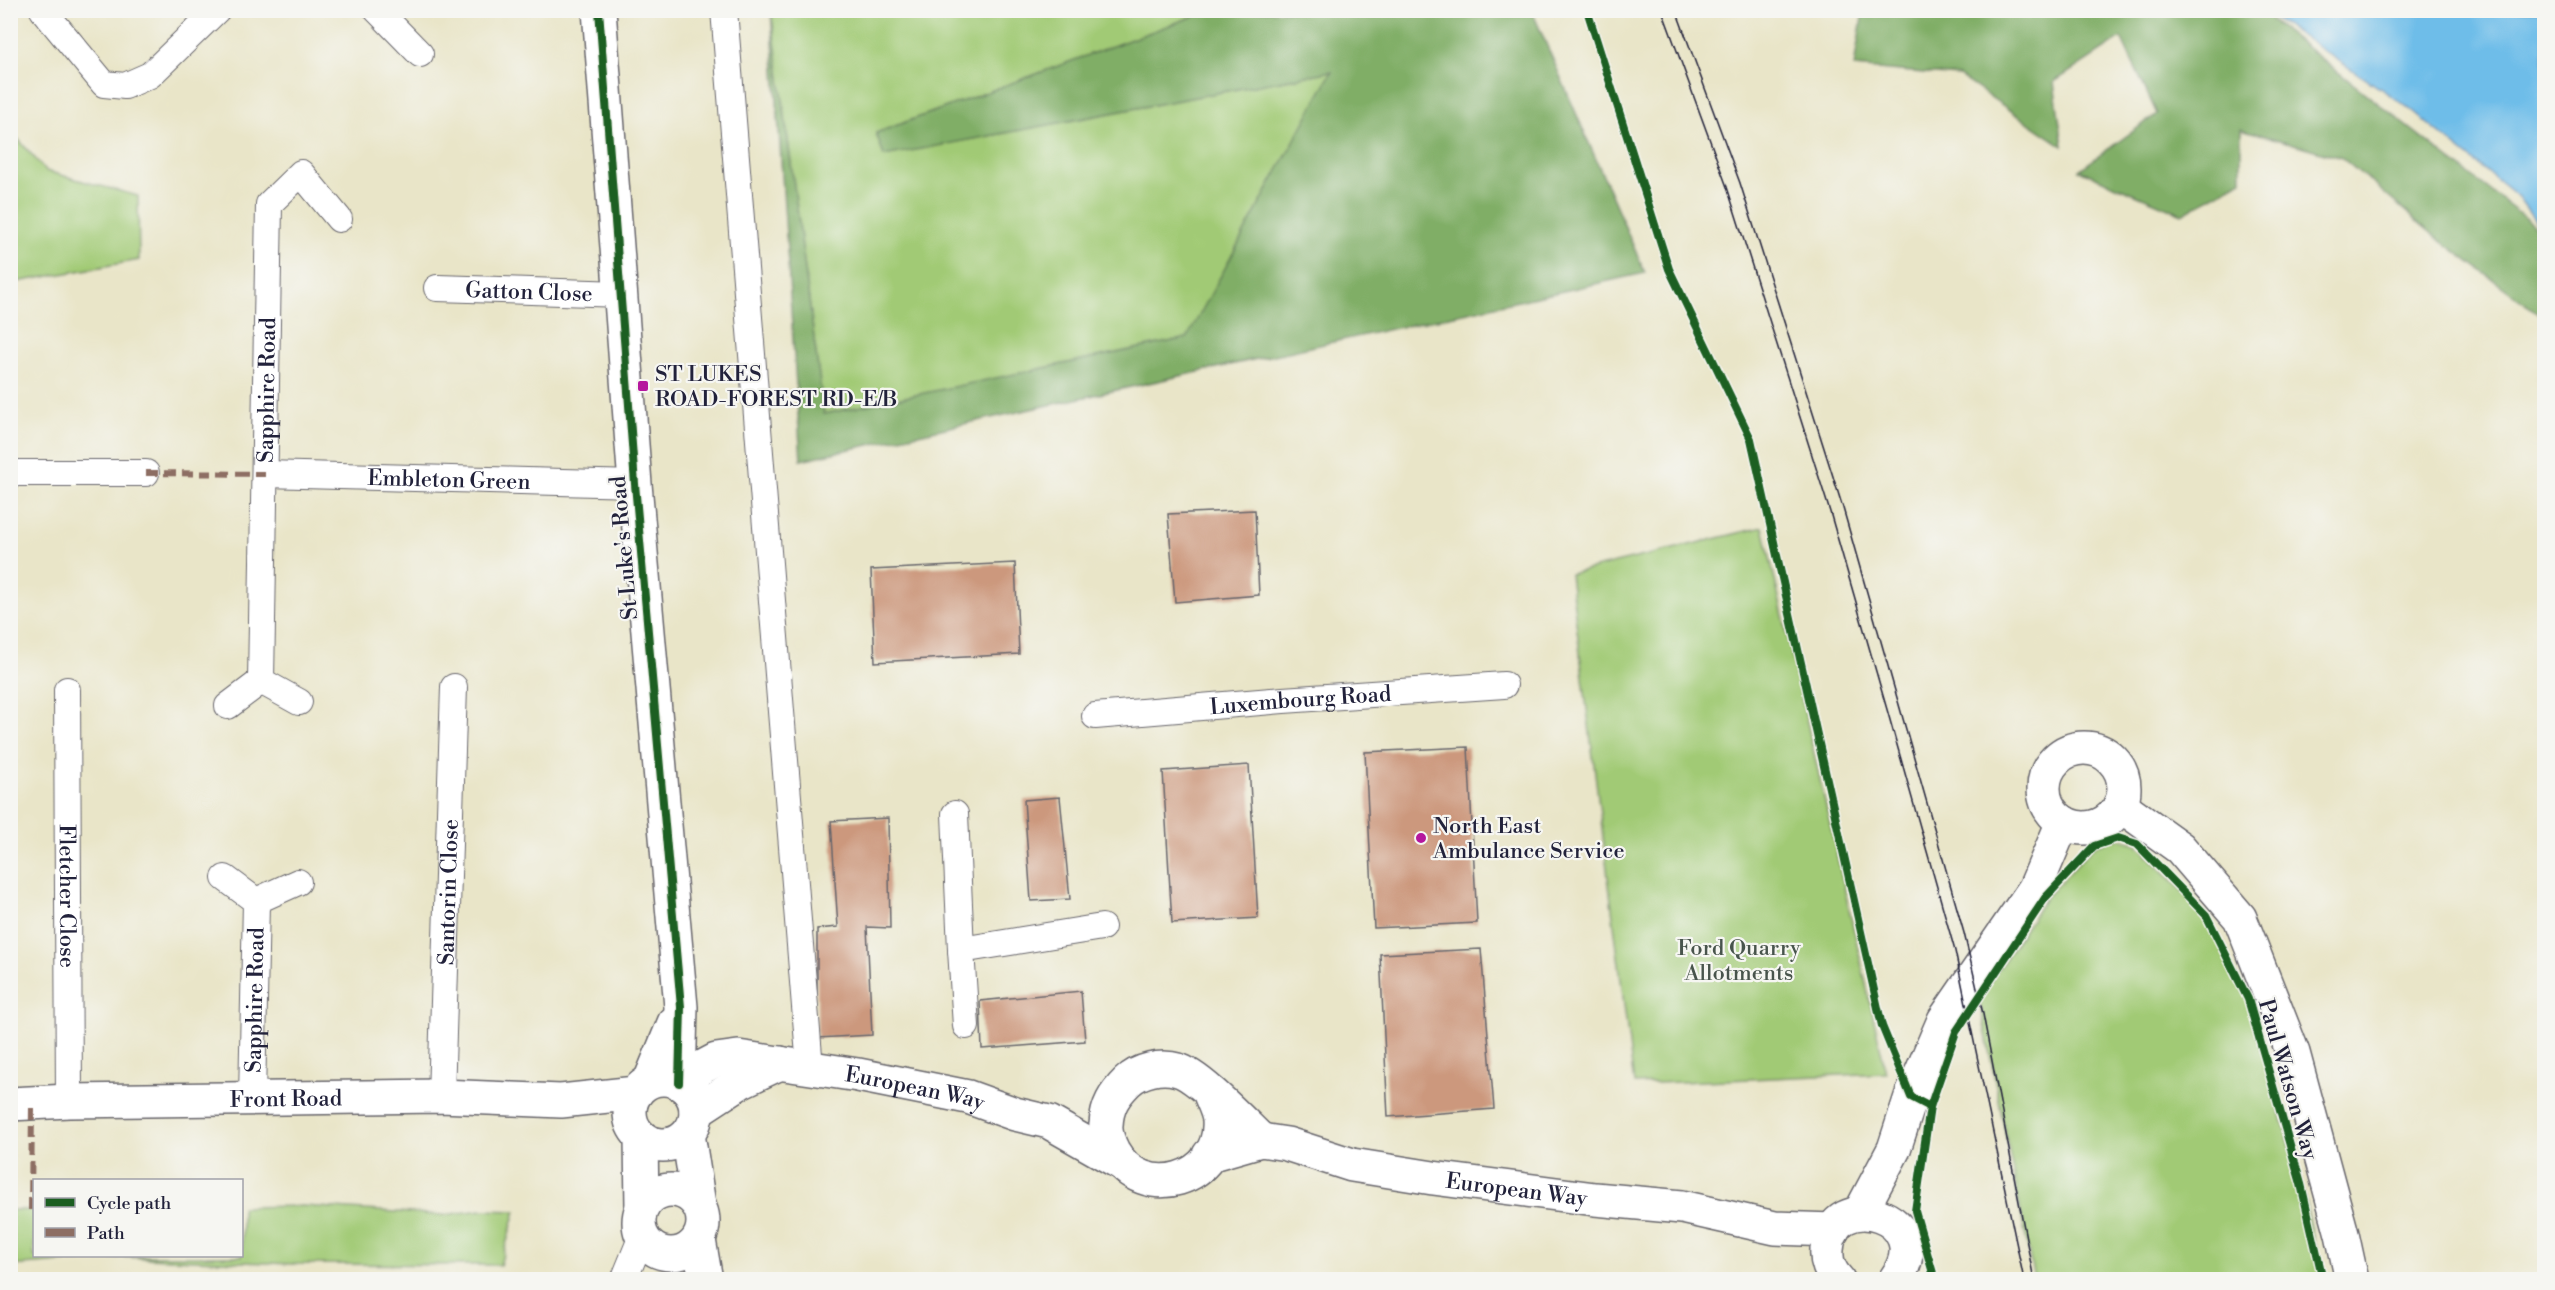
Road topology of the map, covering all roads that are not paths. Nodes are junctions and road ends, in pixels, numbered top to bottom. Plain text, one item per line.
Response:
1 (43, 10) edge
2 (217, 10) edge
3 (377, 10) edge
4 (599, 10) edge
5 (724, 10) edge
6 (420, 54) dead end
7 (339, 219) dead end
8 (437, 288) dead end
9 (621, 294) junction
10 (10, 473) edge
11 (146, 473) dead end
12 (265, 474) junction
13 (635, 484) junction
14 (261, 681) junction
15 (1504, 685) dead end
16 (454, 687) dead end
17 (67, 690) dead end
18 (299, 702) dead end
19 (228, 706) dead end
20 (1095, 716) dead end
21 (2120, 805) junction
22 (955, 814) dead end
23 (2063, 822) junction
24 (225, 878) dead end
25 (298, 882) dead end
26 (256, 901) junction
27 (1102, 927) dead end
28 (961, 950) junction
29 (966, 1026) dead end
30 (795, 1066) junction
31 (1210, 1094) junction
32 (441, 1096) junction
33 (1113, 1096) junction
34 (672, 1098) junction
35 (252, 1099) junction
36 (69, 1101) junction
37 (561, 1101) junction
38 (10, 1104) edge
39 (1049, 1122) junction
40 (639, 1134) junction
41 (1261, 1140) junction
42 (1209, 1155) junction
43 (1119, 1162) junction
44 (699, 1205) junction
45 (699, 1239) junction
46 (1849, 1240) edge
47 (654, 1244) edge
48 (1904, 1273) edge
49 (624, 1280) edge
50 (706, 1280) edge
51 (2352, 1280) edge

1 - 2 street
3 - 6 street
4 - 9 main road, St Luke's Road
5 - 30 street
7 - 12 street, Sapphire Road
8 - 9 street, Gatton Close
9 - 13 main road, St Luke's Road
10 - 11 street
12 - 13 street, Embleton Green
12 - 14 street, Sapphire Road
13 - 34 main road, St Luke's Road
14 - 18 street
14 - 19 street
15 - 20 street, Luxembourg Road
16 - 32 street, Santorin Close
17 - 36 street, Fletcher Close
21 - 23 main road
21 - 23 main road
21 - 51 main road, Paul Watson Way
22 - 28 street
23 - 46 main road
24 - 26 street, Sapphire Road
25 - 26 street, Sapphire Road
26 - 35 street, Sapphire Road
27 - 28 street
28 - 29 street
30 - 34 main road, European Way
30 - 39 main road, European Way
31 - 33 main road
31 - 41 main road
31 - 42 main road
32 - 35 main road, Front Road
32 - 37 main road, Front Road
33 - 39 main road
33 - 43 main road
34 - 37 main road
34 - 40 main road, St Luke's Road
34 - 40 main road
34 - 44 main road
35 - 36 main road, Front Road
36 - 38 main road, Front Road
37 - 40 main road
39 - 43 main road, European Way
40 - 47 main road
41 - 42 main road
41 - 46 main road, European Way
42 - 43 main road
44 - 45 main road
44 - 47 main road
45 - 47 main road
45 - 50 main road
46 - 48 main road
47 - 49 street

